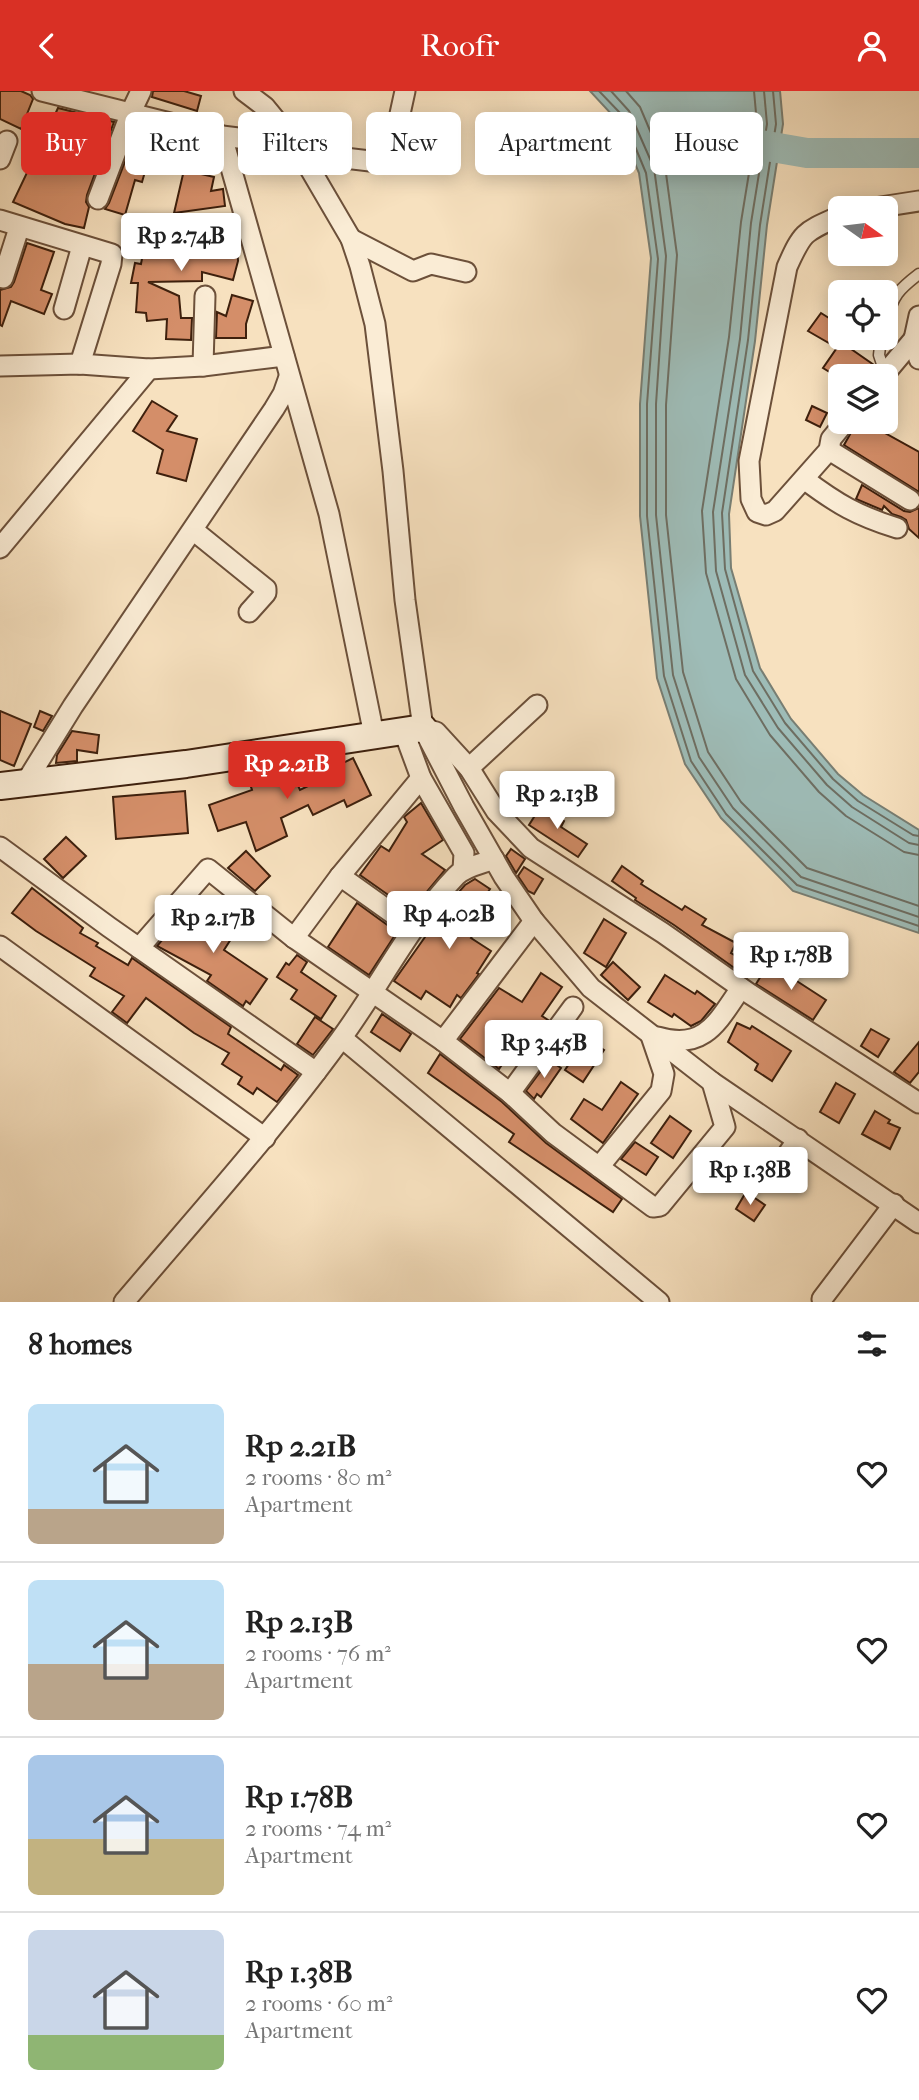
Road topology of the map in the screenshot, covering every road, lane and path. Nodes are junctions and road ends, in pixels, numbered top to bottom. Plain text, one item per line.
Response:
1 (41, 91) edge
2 (141, 91) edge
3 (244, 91) edge
4 (405, 91) edge
5 (131, 112) joint
6 (269, 112) edge
7 (125, 128) edge
8 (224, 143) edge
9 (352, 157) edge
10 (314, 175) edge
11 (98, 199) dead end
12 (919, 201) edge
13 (898, 204) edge
14 (0, 220) edge
15 (828, 221) edge
16 (19, 228) junction
17 (351, 239) junction
18 (82, 246) junction
19 (466, 272) dead end
20 (919, 274) edge
21 (3, 278) dead end
22 (898, 290) edge
23 (205, 296) dead end
24 (64, 309) dead end
25 (919, 316) edge
26 (914, 339) junction
27 (284, 356) junction
28 (919, 359) edge
29 (80, 364) junction
30 (893, 364) edge
31 (0, 366) edge
32 (203, 366) junction
33 (149, 369) junction
34 (289, 377) junction
35 (835, 434) edge
36 (829, 450) junction
37 (804, 479) junction
38 (910, 500) dead end
39 (7, 525) edge
40 (897, 529) dead end
41 (193, 530) junction
42 (0, 548) edge
43 (248, 612) dead end
44 (537, 705) dead end
45 (414, 730) junction
46 (374, 735) junction
47 (468, 768) junction
48 (421, 778) junction
49 (26, 782) junction
50 (0, 786) edge
51 (0, 847) edge
52 (494, 859) junction
53 (463, 870) junction
54 (340, 876) junction
55 (534, 921) junction
56 (412, 928) junction
57 (294, 938) junction
58 (0, 946) edge
59 (139, 948) junction
60 (741, 988) junction
61 (373, 991) junction
62 (573, 1007) dead end
63 (651, 1035) junction
64 (342, 1038) junction
65 (443, 1041) junction
66 (316, 1072) junction
67 (712, 1082) junction
68 (510, 1093) junction
69 (919, 1103) edge
70 (265, 1138) junction
71 (798, 1139) junction
72 (599, 1167) junction
73 (772, 1177) dead end
74 (894, 1204) junction
75 (919, 1223) edge
76 (822, 1299) dead end
77 (124, 1302) edge
78 (659, 1302) edge

1 - 5 street
2 - 5 street
3 - 6 street
4 - 9 street
7 - 11 street
8 - 27 street
10 - 17 street
12 - 13 street
14 - 16 street
15 - 37 street
16 - 18 street
16 - 21 street
17 - 19 street
17 - 45 street
18 - 24 street
18 - 29 street
20 - 22 lane
23 - 32 street
25 - 26 street
26 - 28 street
26 - 30 street
27 - 32 street
27 - 34 street
29 - 31 street
29 - 33 street
32 - 33 street
33 - 39 street
34 - 41 street
34 - 46 street
35 - 36 street
36 - 37 street
36 - 38 street
37 - 40 street
39 - 42 street
41 - 43 street
41 - 49 street
44 - 47 street
45 - 46 street
45 - 47 street
45 - 48 street
45 - 52 street
46 - 49 street
47 - 60 street
48 - 53 street
48 - 54 street
49 - 50 street
51 - 59 street
52 - 53 street
52 - 55 street
53 - 56 street
54 - 56 street
54 - 57 street
55 - 63 street
55 - 65 street
56 - 61 street
57 - 59 street
57 - 61 street
58 - 70 street
59 - 66 street
60 - 63 street
60 - 69 street
61 - 64 street
61 - 65 street
62 - 68 street
63 - 67 street
63 - 72 street
64 - 66 street
64 - 78 street
65 - 68 street
66 - 70 street
67 - 71 street
67 - 72 street
68 - 72 street
70 - 77 street
71 - 73 street
71 - 74 street
74 - 75 street
74 - 76 street

